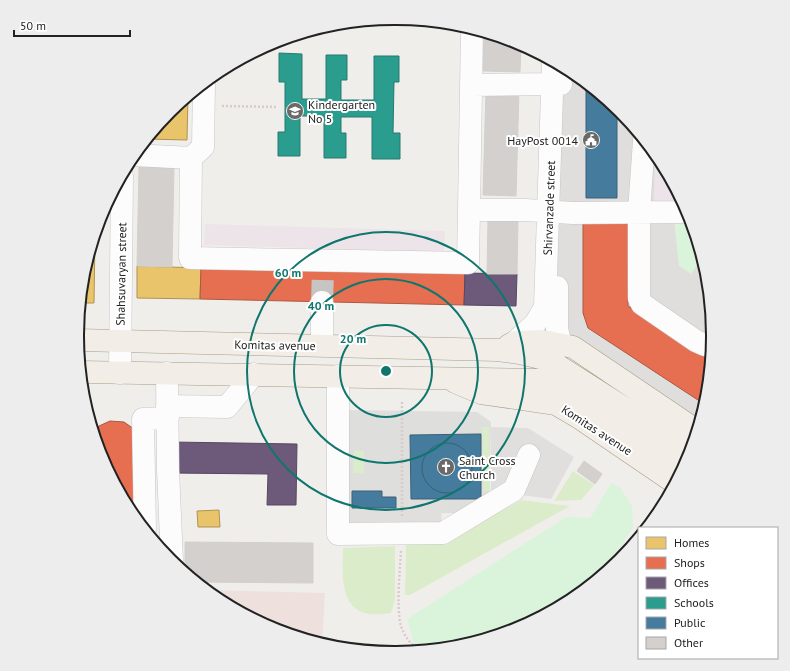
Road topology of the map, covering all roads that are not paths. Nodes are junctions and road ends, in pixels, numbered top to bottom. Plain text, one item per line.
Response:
1 (472, 35) edge
2 (558, 78) edge
3 (471, 85) junction
4 (204, 91) edge
5 (643, 149) edge
6 (142, 155) edge
7 (191, 158) junction
8 (122, 188) edge
9 (469, 210) junction
10 (553, 211) junction
11 (638, 212) junction
12 (680, 212) edge
13 (322, 302) tunnel mouth
14 (84, 340) edge
15 (120, 340) junction
16 (561, 344) junction
17 (322, 345) junction
18 (706, 345) edge
19 (506, 346) junction
20 (87, 372) edge
21 (120, 373) junction
22 (167, 373) junction
23 (254, 374) junction
24 (338, 376) junction
25 (443, 377) junction
26 (168, 412) junction
27 (684, 448) edge
28 (684, 449) edge
29 (684, 449) edge
30 (529, 455) dead end
31 (670, 480) edge
32 (145, 519) edge
33 (172, 551) edge

1 - 3 street
2 - 3 street
2 - 10 street, Shirvanzade street
3 - 9 street
4 - 7 street
5 - 11 street
6 - 7 street
7 - 9 street
8 - 15 street, Shahsuvaryan street
9 - 10 street
10 - 11 street
10 - 16 street, Shirvanzade street
10 - 19 street, Shirvanzade street
11 - 12 street
11 - 18 street
13 - 17 street
14 - 15 main road, Komitas avenue
15 - 17 main road, Komitas avenue
15 - 21 street, Shahsuvaryan street
16 - 19 main road, Komitas avenue
16 - 27 main road, Komitas avenue
17 - 19 main road, Komitas avenue
19 - 28 main road, Komitas avenue
20 - 21 main road, Komitas avenue
21 - 22 main road, Komitas avenue
22 - 23 main road, Komitas avenue
22 - 26 street
23 - 24 main road, Komitas avenue
23 - 26 street
24 - 25 main road, Komitas avenue
24 - 30 street
25 - 29 main road, Komitas avenue
25 - 31 main road, Komitas avenue
26 - 32 street
26 - 33 street

